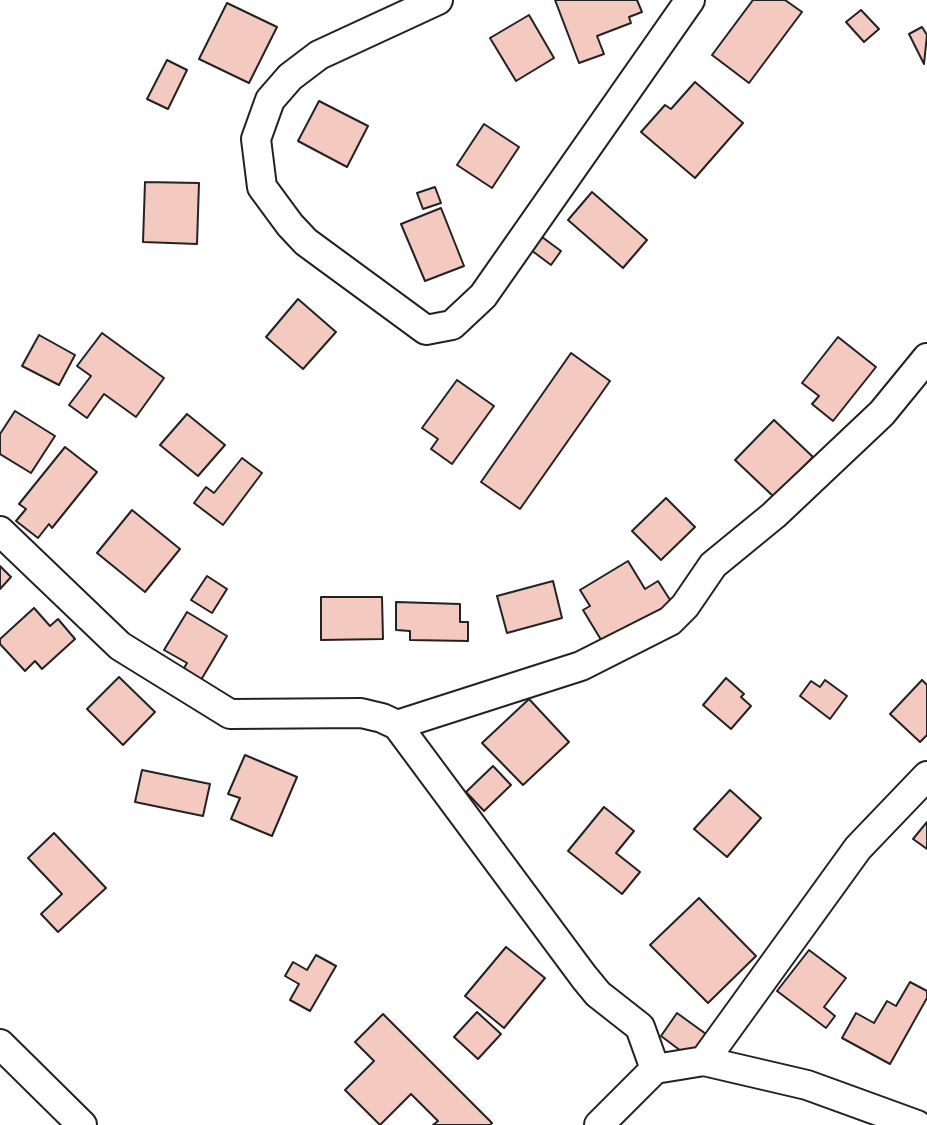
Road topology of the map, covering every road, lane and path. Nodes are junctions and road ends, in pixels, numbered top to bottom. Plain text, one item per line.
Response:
1 (438, 0) edge
2 (690, 0) edge
3 (927, 358) edge
4 (0, 531) edge
5 (397, 725) junction
6 (927, 776) edge
7 (0, 1044) edge
8 (704, 1061) junction
9 (655, 1069) junction
10 (82, 1125) edge
11 (599, 1125) edge
12 (917, 1125) edge

1 - 2 street
3 - 5 street
4 - 5 street
5 - 9 street
6 - 8 street
7 - 10 street
8 - 9 street
8 - 12 street
9 - 11 street

